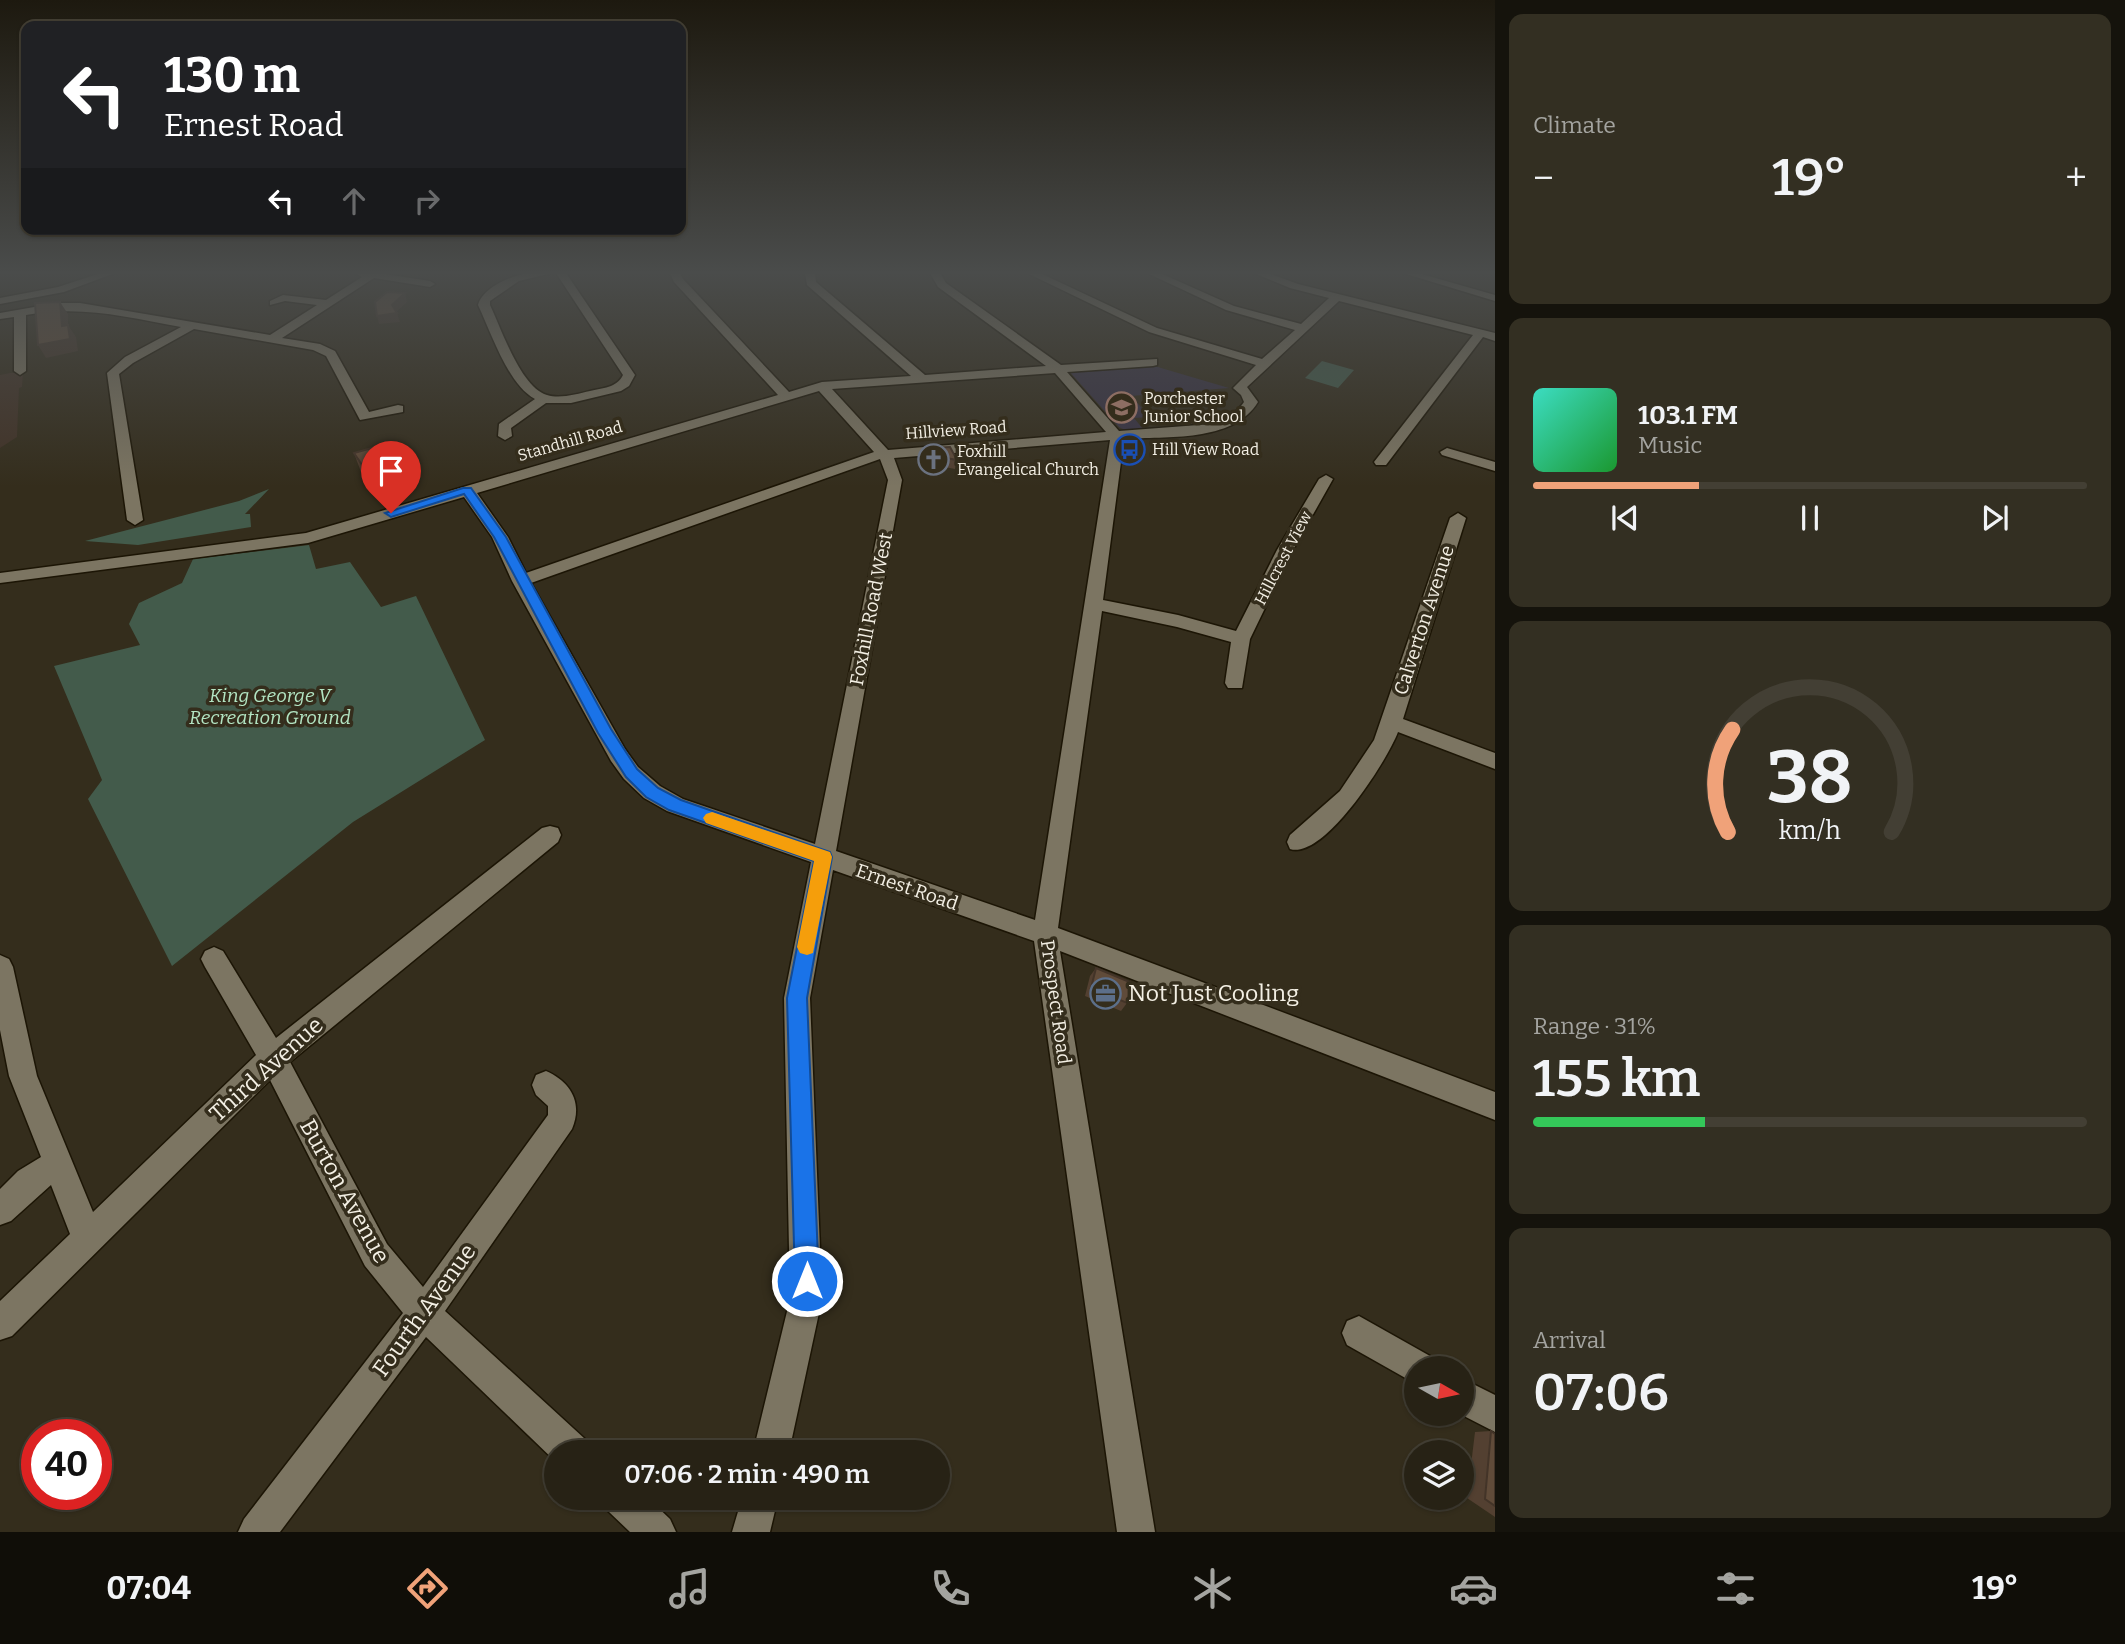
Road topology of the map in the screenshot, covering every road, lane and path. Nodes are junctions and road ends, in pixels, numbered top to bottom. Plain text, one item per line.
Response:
1 (20, 344) edge
2 (157, 344) edge
3 (302, 344) edge
4 (504, 344) edge
5 (609, 344) edge
6 (738, 344) edge
7 (882, 344) edge
8 (1022, 344) edge
9 (1201, 344) edge
10 (1285, 344) edge
11 (1472, 344) edge
12 (1153, 362) dead end
13 (1265, 364) junction
14 (1053, 368) junction
15 (20, 371) dead end
16 (920, 377) junction
17 (822, 386) junction
18 (786, 395) junction
19 (544, 399) junction
20 (398, 409) dead end
21 (505, 436) dead end
22 (1116, 436) junction
23 (1447, 452) dead end
24 (884, 454) junction
25 (1381, 462) dead end
26 (1495, 467) edge
27 (1326, 479) dead end
28 (467, 490) junction
29 (1458, 518) dead end
30 (135, 520) dead end
31 (0, 578) edge
32 (522, 581) junction
33 (1095, 604) junction
34 (1241, 639) junction
35 (1235, 683) dead end
36 (1394, 723) junction
37 (1495, 761) edge
38 (550, 835) dead end
39 (1298, 842) dead end
40 (823, 857) junction
41 (1045, 934) junction
42 (214, 959) dead end
43 (0, 967) edge
44 (273, 1058) junction
45 (546, 1085) dead end
46 (1495, 1106) edge
47 (58, 1163) junction
48 (0, 1210) edge
49 (88, 1239) junction
50 (424, 1313) junction
51 (0, 1324) edge
52 (1359, 1332) dead end
53 (1404, 1359) edge
54 (1474, 1403) edge
55 (1495, 1415) edge
56 (559, 1440) edge
57 (774, 1440) edge
58 (634, 1510) edge
59 (757, 1510) edge
60 (257, 1532) edge
61 (657, 1532) edge
62 (751, 1532) edge
63 (1136, 1532) edge

1 - 15 street
2 - 30 street
3 - 20 street
4 - 19 street
5 - 19 street
6 - 18 street
7 - 16 street
8 - 14 street
9 - 13 street
10 - 13 street, Hillview Road
11 - 25 street
12 - 14 street, Standhill Road
13 - 22 street, Hillview Road
14 - 16 street, Standhill Road
14 - 22 street
16 - 17 street, Standhill Road
17 - 18 street, Standhill Road
17 - 24 street, Foxhill Road West
18 - 28 street, Standhill Road
19 - 21 street
22 - 24 street, Hillview Road
22 - 33 street, Prospect Road
23 - 26 street
24 - 32 street, Hillview Road
24 - 40 street, Foxhill Road West
27 - 34 street, Hillcrest View
28 - 31 street, Standhill Road
28 - 32 street, Ernest Road
29 - 36 street, Calverton Avenue
32 - 40 street, Ernest Road
33 - 34 street
33 - 41 street, Prospect Road
34 - 35 street, Hillcrest View
36 - 37 street
36 - 39 street, Calverton Avenue
38 - 44 street, Third Avenue
40 - 41 street, Ernest Road
40 - 57 street, Foxhill Road West
41 - 46 street, Ernest Road
41 - 63 street, Prospect Road
42 - 44 street, Burton Avenue
43 - 47 street
44 - 49 street, Third Avenue
44 - 50 street, Burton Avenue
45 - 50 street, Fourth Avenue
47 - 48 street
47 - 49 street
49 - 51 street, Third Avenue
50 - 56 street, Burton Avenue
50 - 60 street, Fourth Avenue
52 - 53 street
54 - 55 street
58 - 61 street
59 - 62 street

